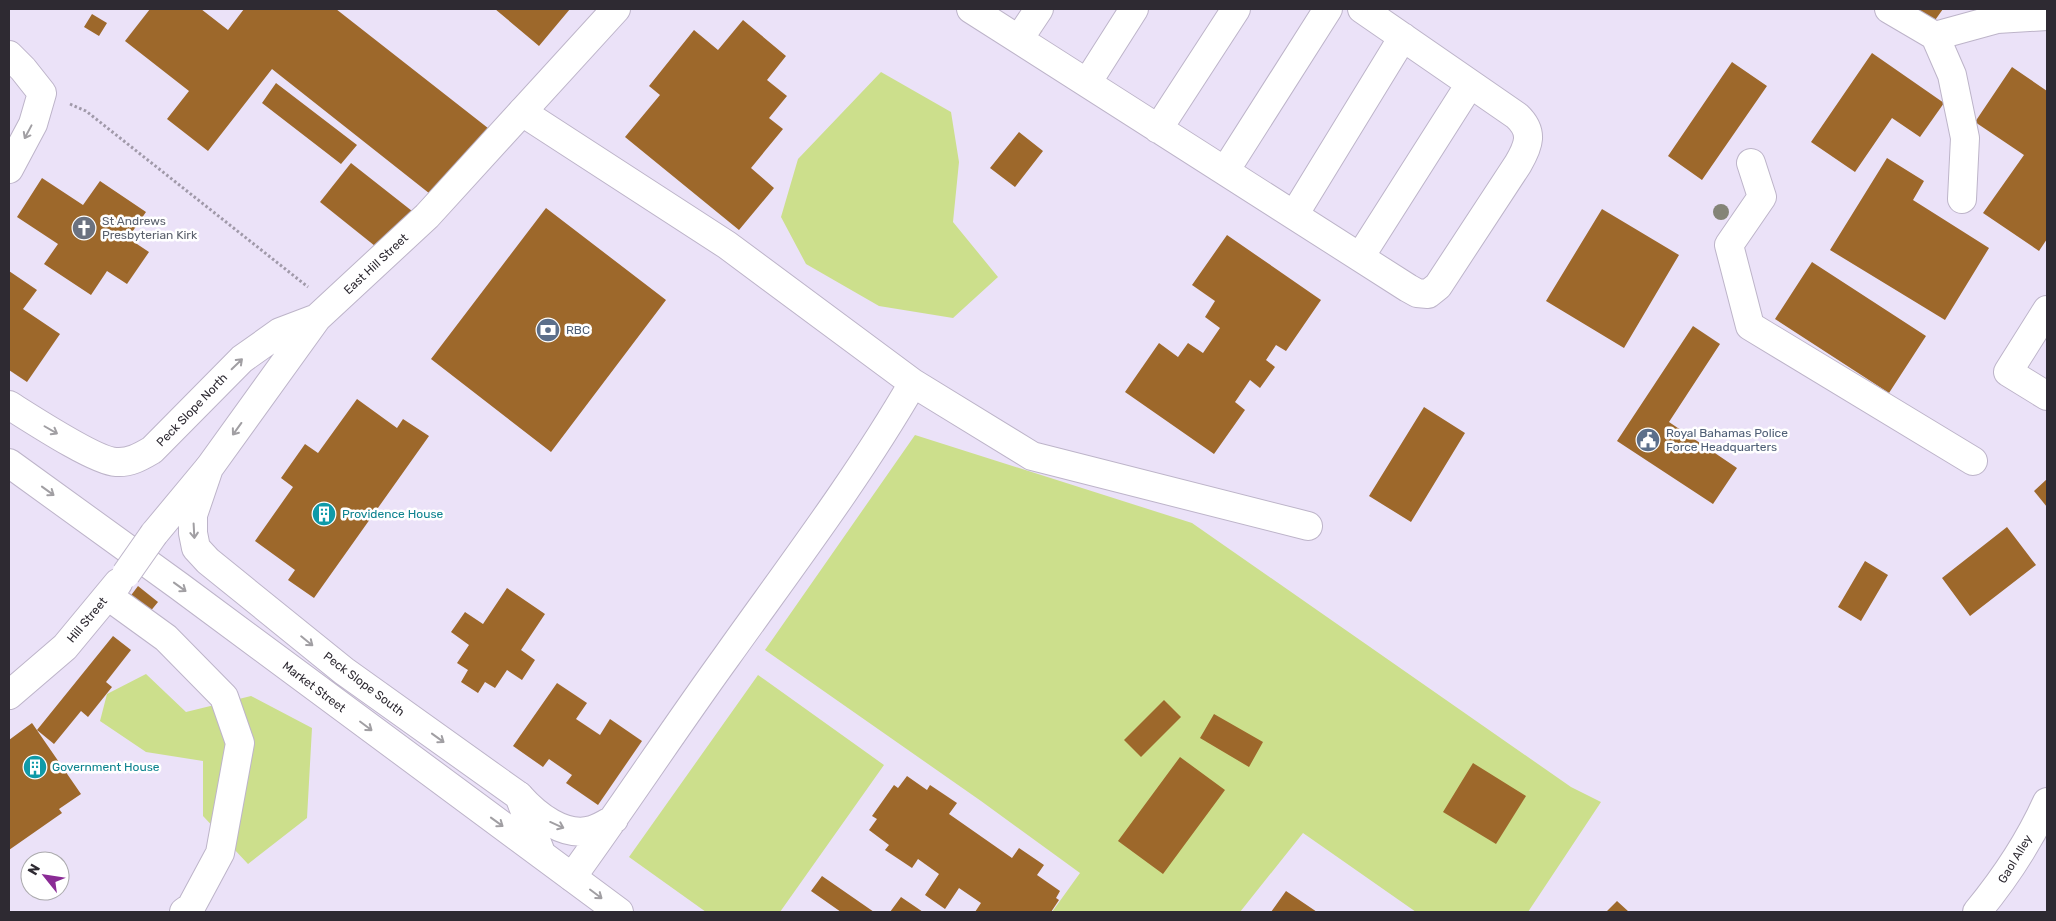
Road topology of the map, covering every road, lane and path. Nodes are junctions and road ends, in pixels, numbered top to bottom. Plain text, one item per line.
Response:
1 (616, 9) edge
2 (970, 9) edge
3 (1039, 9) edge
4 (1134, 9) edge
5 (1236, 9) edge
6 (1328, 9) edge
7 (1362, 9) edge
8 (1889, 9) edge
9 (2047, 16) edge
10 (1935, 36) junction
11 (1403, 37) junction
12 (1019, 39) junction
13 (9, 55) edge
14 (1087, 83) junction
15 (1470, 84) junction
16 (86, 111) dead end
17 (522, 112) junction
18 (1158, 129) junction
19 (1751, 163) dead end
20 (9, 169) edge
21 (1226, 171) junction
22 (1962, 200) dead end
23 (1294, 215) junction
24 (1360, 257) junction
25 (288, 271) dead end
26 (2047, 310) edge
27 (317, 318) junction
28 (912, 383) junction
29 (2047, 396) edge
30 (9, 406) edge
31 (1972, 461) dead end
32 (9, 463) edge
33 (209, 468) junction
34 (1308, 526) dead end
35 (154, 534) joint
36 (108, 596) junction
37 (9, 695) edge
38 (519, 796) junction
39 (2047, 802) edge
40 (614, 820) junction
41 (541, 853) junction
42 (572, 877) junction
43 (184, 912) edge
44 (619, 912) edge
45 (1978, 912) edge

1 - 17 main road, East Hill Street
2 - 12 main road
3 - 12 main road
4 - 14 main road
5 - 18 main road
6 - 21 main road
7 - 11 main road
8 - 10 main road
9 - 10 main road
10 - 22 main road
11 - 15 main road
11 - 23 main road
12 - 14 main road
13 -> 20 main road
14 - 18 main road
15 - 24 main road
15 - 24 main road
16 - 25 path
17 - 27 main road, East Hill Street
17 - 28 main road
18 - 21 main road
19 - 31 main road
21 - 23 main road
23 - 24 main road
26 - 29 main road
30 -> 27 main road, Peck Slope North
27 -> 33 main road, East Hill Street
28 - 34 main road
28 - 40 main road
32 -> 41 main road, Market Street
33 - 35 main road, East Hill Street
33 -> 38 main road, Peck Slope South
35 - 36 main road, Hill Street, bridge
36 - 37 main road, Hill Street
36 - 43 main road
38 -> 40 main road, Peck Slope South
38 - 41 main road
39 - 45 main road, Gaol Alley
40 - 42 main road
41 - 42 main road, Market Street
42 -> 44 main road, Market Street

